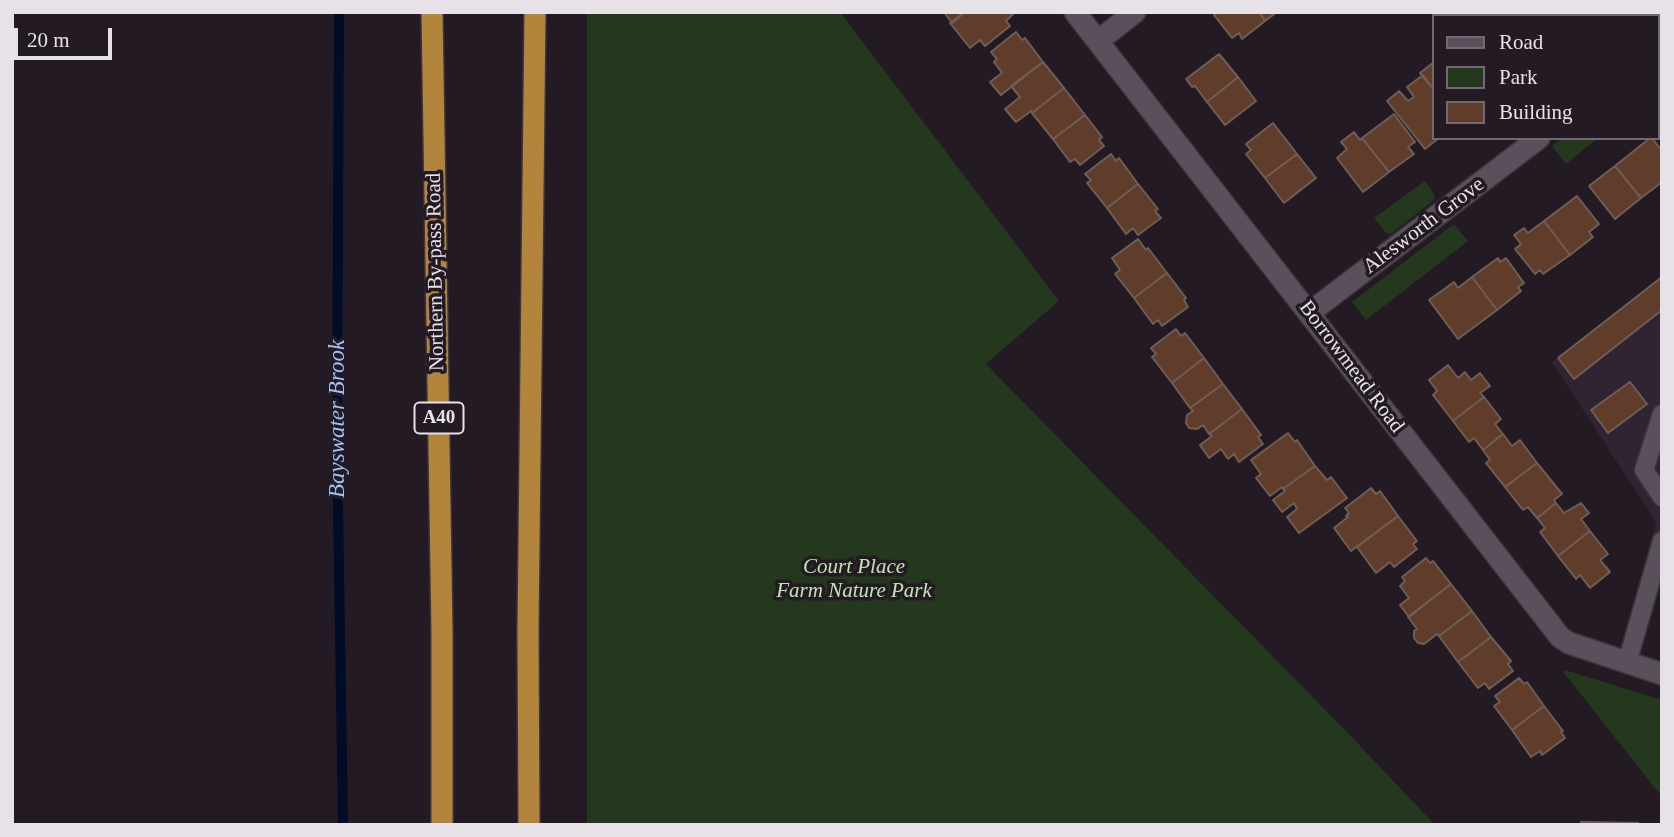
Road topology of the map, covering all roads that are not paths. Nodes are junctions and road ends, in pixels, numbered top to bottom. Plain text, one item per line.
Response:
1 (432, 12) edge
2 (535, 12) edge
3 (1075, 12) edge
4 (1135, 12) edge
5 (1098, 41) junction
6 (1536, 140) edge
7 (1309, 313) junction
8 (1662, 414) edge
9 (1662, 497) edge
10 (1662, 541) edge
11 (1627, 663) junction
12 (1662, 674) edge
13 (442, 825) edge
14 (529, 825) edge

1 - 13 highway, Northern By-pass Road / A40
2 - 14 highway
3 - 5 street, Borrowmead Road
4 - 5 street
5 - 7 street, Borrowmead Road
6 - 7 street, Alesworth Grove
7 - 11 street, Borrowmead Road
8 - 9 lane
10 - 11 lane
11 - 12 street, Borrowmead Road

